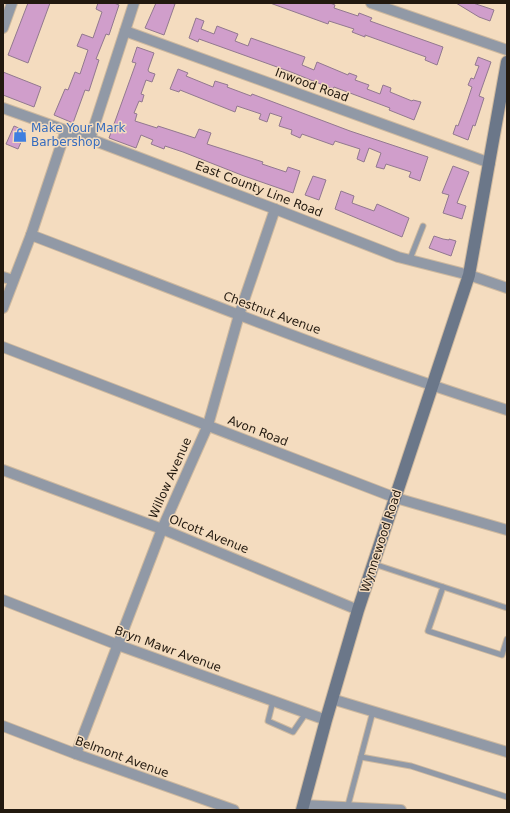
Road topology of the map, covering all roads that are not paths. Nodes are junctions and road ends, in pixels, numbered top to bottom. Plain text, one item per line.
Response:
1 (12, 3) edge
2 (134, 3) edge
3 (374, 4) edge
4 (3, 28) edge
5 (125, 31) junction
6 (507, 50) edge
7 (507, 62) edge
8 (4, 111) edge
9 (66, 130) junction
10 (90, 139) junction
11 (490, 163) junction
12 (275, 209) junction
13 (423, 226) dead end
14 (31, 235) junction
15 (410, 259) junction
16 (469, 274) junction
17 (8, 279) edge
18 (507, 288) edge
19 (3, 308) edge
20 (239, 315) junction
21 (3, 347) edge
22 (432, 386) junction
23 (507, 410) edge
24 (208, 425) junction
25 (3, 470) edge
26 (396, 498) junction
27 (162, 529) junction
28 (507, 530) edge
29 (374, 564) junction
30 (443, 587) junction
31 (3, 600) edge
32 (507, 608) edge
33 (358, 610) junction
34 (507, 639) edge
35 (118, 645) junction
36 (332, 699) junction
37 (273, 701) junction
38 (373, 711) junction
39 (306, 713) junction
40 (326, 720) junction
41 (3, 726) edge
42 (507, 752) edge
43 (76, 754) junction
44 (361, 757) junction
45 (507, 797) edge
46 (302, 808) edge
47 (347, 809) edge
48 (234, 810) edge
49 (402, 810) edge

1 - 4 street
2 - 5 street
3 - 6 street
5 - 10 street
5 - 11 street, Inwood Road
7 - 11 main road, Wynnewood Road
8 - 9 street, East County Line Road
9 - 10 street, East County Line Road
9 - 14 street
10 - 12 street, East County Line Road
11 - 16 main road, Wynnewood Road
12 - 15 street, East County Line Road
12 - 20 street, Willow Avenue
13 - 15 lane
14 - 17 street
14 - 20 street, Chestnut Avenue
15 - 16 street, East County Line Road
16 - 18 street, East County Line Road
16 - 22 main road, Wynnewood Road
17 - 19 street
20 - 22 street, Chestnut Avenue
20 - 24 street, Willow Avenue
21 - 24 street, Avon Road
22 - 23 street, Chestnut Avenue
22 - 26 main road, Wynnewood Road
24 - 26 street, Avon Road
24 - 27 street, Willow Avenue
25 - 27 street, Olcott Avenue
26 - 28 street, Avon Road
26 - 29 main road, Wynnewood Road
27 - 33 street, Olcott Avenue
27 - 35 street, Willow Avenue
29 - 30 lane
29 - 33 main road, Wynnewood Road
30 - 32 lane
30 - 34 lane
31 - 35 street, Bryn Mawr Avenue
33 - 36 main road, Wynnewood Road
35 - 37 street, Bryn Mawr Avenue
35 - 43 street, Willow Avenue
36 - 38 street
36 - 40 main road, Wynnewood Road
37 - 39 street, Bryn Mawr Avenue
37 - 39 lane
38 - 42 street
38 - 44 lane
39 - 40 street, Bryn Mawr Avenue
40 - 46 main road, Wynnewood Road
41 - 43 street, Belmont Avenue
43 - 48 street, Belmont Avenue
44 - 45 lane
44 - 47 lane
46 - 47 street
47 - 49 street

